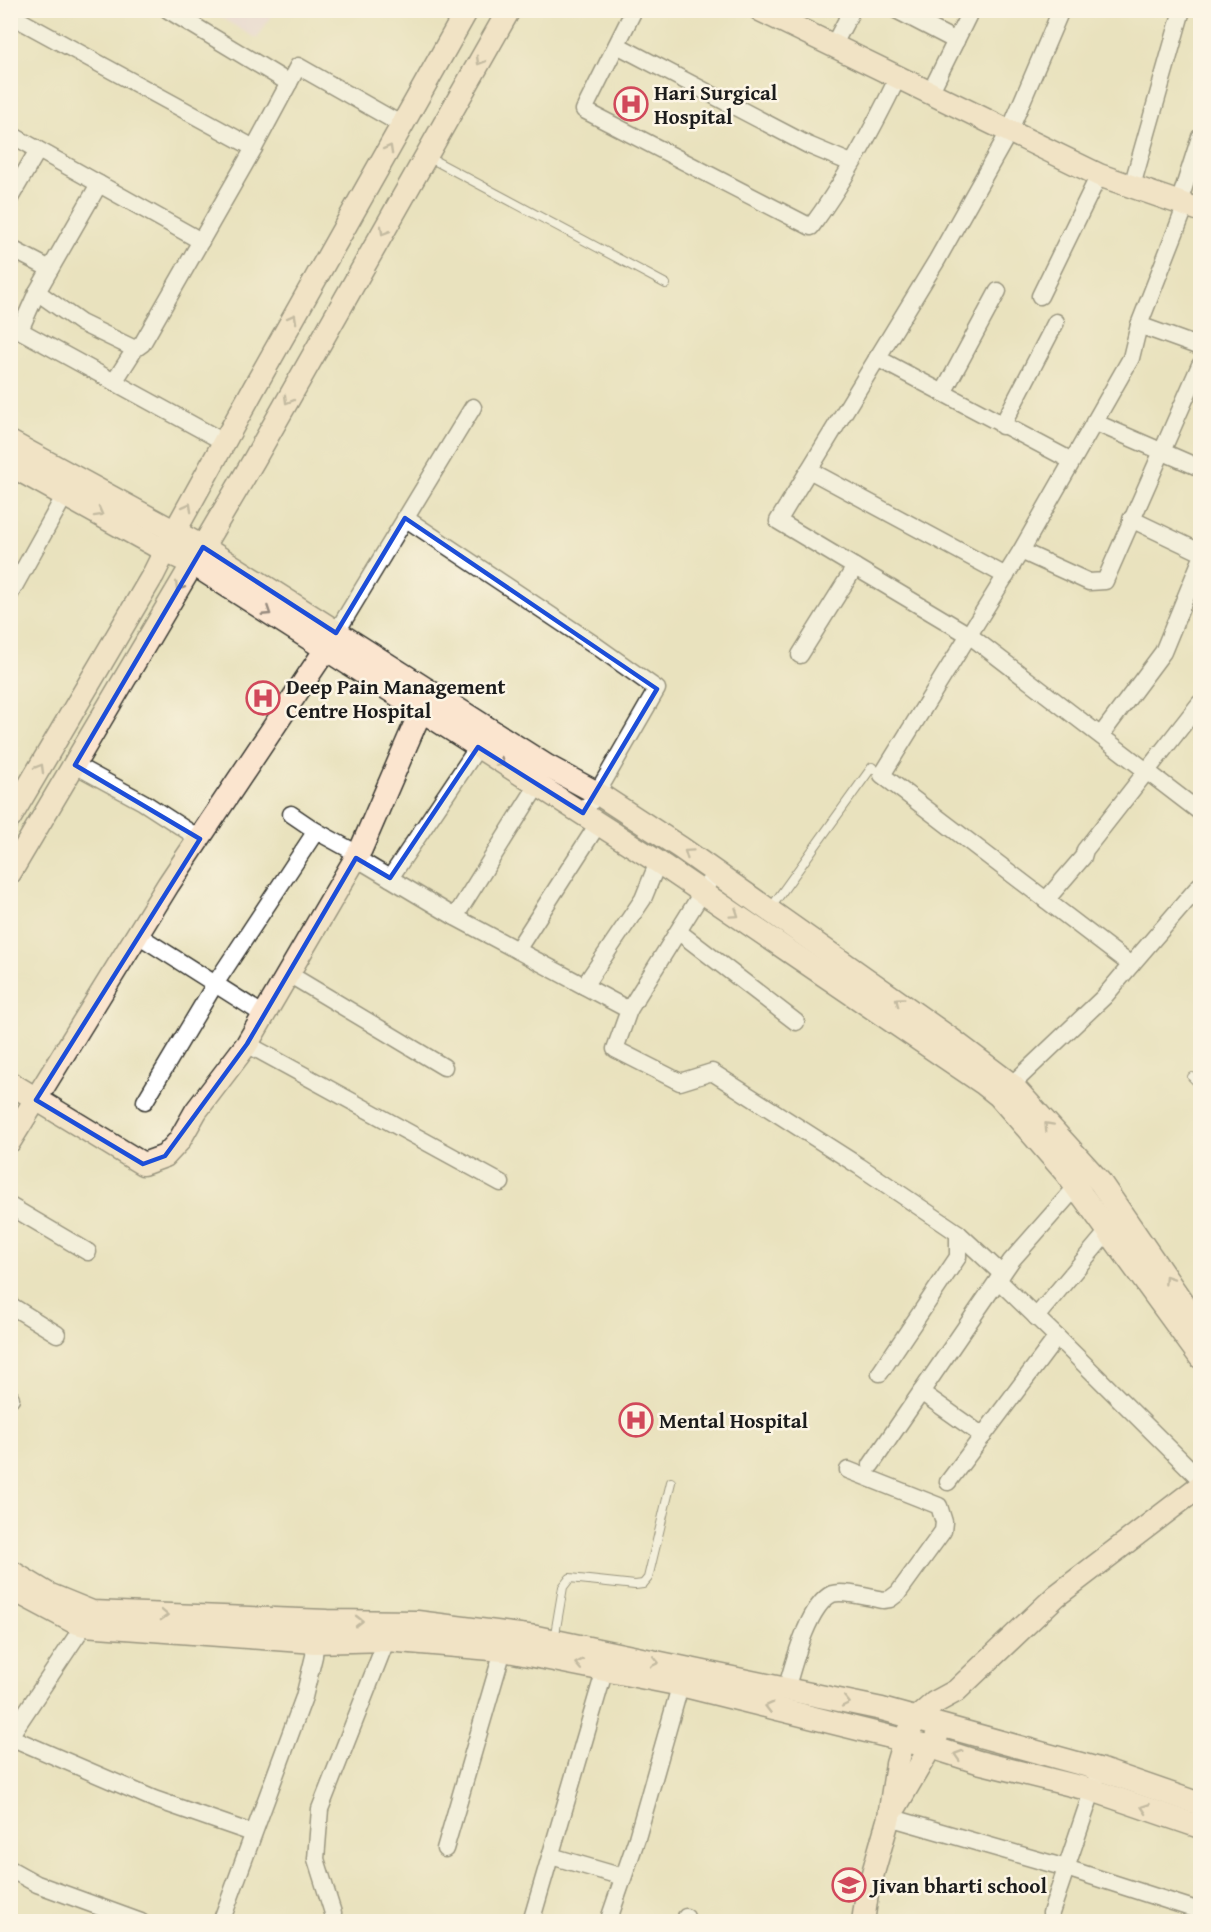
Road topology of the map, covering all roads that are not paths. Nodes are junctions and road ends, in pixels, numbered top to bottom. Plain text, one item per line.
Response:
1 (168, 10) edge
2 (467, 10) edge
3 (509, 10) edge
4 (634, 10) edge
5 (760, 10) edge
6 (852, 10) edge
7 (896, 10) edge
8 (971, 10) edge
9 (1061, 10) edge
10 (1182, 10) edge
11 (10, 15) edge
12 (956, 41) junction
13 (617, 45) junction
14 (833, 46) junction
15 (898, 77) junction
16 (289, 83) junction
17 (930, 93) junction
18 (402, 125) junction
19 (1010, 132) junction
20 (10, 134) edge
21 (1200, 137) edge
22 (254, 148) junction
23 (38, 150) junction
24 (427, 156) junction
25 (851, 163) junction
26 (1099, 175) junction
27 (99, 184) junction
28 (1132, 186) junction
29 (10, 198) edge
30 (1188, 206) edge
31 (201, 242) junction
32 (10, 248) edge
33 (50, 269) junction
34 (666, 284) dead end
35 (998, 291) dead end
36 (37, 292) junction
37 (1040, 296) dead end
38 (1056, 322) dead end
39 (1139, 325) junction
40 (15, 328) edge
41 (1200, 347) edge
42 (135, 349) junction
43 (877, 358) junction
44 (1200, 367) edge
45 (114, 382) junction
46 (943, 393) junction
47 (473, 407) dead end
48 (1094, 422) junction
49 (1002, 426) junction
50 (10, 442) edge
51 (224, 442) junction
52 (1162, 450) junction
53 (1072, 461) junction
54 (10, 465) edge
55 (1200, 468) edge
56 (809, 470) junction
57 (65, 495) junction
58 (405, 518) junction
59 (1131, 519) junction
60 (170, 542) junction
61 (1021, 551) junction
62 (1200, 552) edge
63 (198, 556) junction
64 (1200, 562) edge
65 (855, 567) junction
66 (16, 570) edge
67 (1006, 576) junction
68 (10, 594) edge
69 (969, 634) junction
70 (331, 642) junction
71 (800, 655) dead end
72 (425, 701) junction
73 (1200, 703) edge
74 (1101, 735) junction
75 (478, 747) junction
76 (75, 765) junction
77 (1148, 770) junction
78 (882, 775) junction
79 (537, 786) junction
80 (597, 793) junction
81 (1200, 812) edge
82 (291, 814) dead end
83 (10, 818) edge
84 (590, 819) junction
85 (316, 831) junction
86 (200, 839) junction
87 (357, 856) junction
88 (658, 862) junction
89 (715, 871) junction
90 (10, 873) edge
91 (390, 878) junction
92 (1200, 885) edge
93 (702, 892) junction
94 (1046, 900) junction
95 (770, 909) junction
96 (455, 917) junction
97 (679, 932) junction
98 (138, 935) junction
99 (517, 950) junction
100 (1131, 965) junction
101 (287, 973) junction
102 (215, 984) junction
103 (584, 986) junction
104 (628, 1010) junction
105 (264, 1015) junction
106 (796, 1022) dead end
107 (247, 1044) junction
108 (444, 1067) dead end
109 (1192, 1077) dead end
110 (10, 1083) edge
111 (1200, 1085) edge
112 (1005, 1091) junction
113 (36, 1100) junction
114 (145, 1101) dead end
115 (10, 1141) edge
116 (501, 1183) dead end
117 (1077, 1186) junction
118 (10, 1206) edge
119 (1109, 1230) junction
120 (958, 1233) junction
121 (88, 1252) dead end
122 (1000, 1277) junction
123 (10, 1305) edge
124 (1036, 1317) junction
125 (1200, 1328) edge
126 (57, 1334) dead end
127 (1057, 1337) junction
128 (1200, 1357) edge
129 (880, 1373) dead end
130 (921, 1392) junction
131 (983, 1436) junction
132 (871, 1465) dead end
133 (848, 1470) dead end
134 (1200, 1479) edge
135 (671, 1482) dead end
136 (948, 1482) dead end
137 (1200, 1486) edge
138 (10, 1571) edge
139 (10, 1588) edge
140 (88, 1618) junction
141 (316, 1631) junction
142 (390, 1631) junction
143 (554, 1641) junction
144 (505, 1642) junction
145 (607, 1661) junction
146 (683, 1677) junction
147 (786, 1690) junction
148 (956, 1690) junction
149 (916, 1718) junction
150 (944, 1725) junction
151 (10, 1736) edge
152 (904, 1740) junction
153 (931, 1747) junction
154 (1096, 1780) junction
155 (1200, 1804) edge
156 (889, 1817) junction
157 (1200, 1827) edge
158 (252, 1833) junction
159 (445, 1849) dead end
160 (551, 1856) junction
161 (1066, 1868) junction
162 (10, 1869) edge
163 (623, 1877) junction
164 (1200, 1911) edge
165 (333, 1913) dead end
166 (1052, 1913) dead end
167 (141, 1922) edge
168 (221, 1922) edge
169 (531, 1922) edge
170 (608, 1922) edge
171 (862, 1922) edge

1 - 16 street
2 - 18 street
3 -> 24 street
4 - 13 street
5 - 14 street
6 - 14 street
7 - 12 street
8 - 12 street
9 - 19 street
10 - 28 street
11 - 22 street
12 - 17 street
13 - 25 street
13 - 25 street
14 - 15 street
15 - 17 street
15 - 25 street
16 - 18 street
16 - 22 street
17 - 19 street
51 -> 18 street
19 - 26 street
19 - 43 street
20 - 23 street
21 - 30 street
22 - 31 street
23 - 27 street
23 - 29 street
24 - 34 lane
24 -> 63 street
26 - 28 street
26 - 37 street
27 - 31 street
27 - 33 street
28 - 30 street
30 - 39 street
31 - 42 street
32 - 33 street
33 - 36 street
35 - 46 street
36 - 40 street
36 - 42 street
38 - 49 street
39 - 41 street
39 - 48 street
40 - 45 street
42 - 45 street
43 - 46 street
43 - 56 street
44 - 52 street
45 - 51 street
46 - 49 street
47 - 58 street
48 - 52 street
48 - 53 street
49 - 53 street
50 - 60 street
60 -> 51 street
52 - 55 street
52 - 59 street
53 - 61 street
54 - 57 street
56 - 65 street
56 - 67 street
57 -> 60 street
57 - 66 street
58 - 70 street
58 - 80 street
59 - 61 street
59 - 62 street
60 - 63 street
83 -> 60 street
61 - 67 street
63 - 70 street
63 -> 76 street
64 - 74 street
65 - 69 street
65 - 71 street
66 - 68 street
67 - 69 street
69 - 74 street
69 - 78 street
70 - 72 street
70 - 86 street
72 - 75 street
72 - 80 street
72 - 87 street
73 - 77 street
74 - 77 street
75 -> 79 street
75 - 91 street
76 - 86 street
76 - 90 street
77 - 81 street
77 - 94 street
78 - 94 street
78 - 95 lane
79 - 84 street
79 - 96 street
80 - 84 street
89 -> 80 street
82 - 85 street
84 - 88 street
84 - 99 street
85 - 87 street
85 - 102 street
86 - 98 street
87 - 91 street
87 - 101 street
88 - 93 street
88 - 103 street
89 - 93 street
89 - 95 street
91 - 96 street
92 - 100 street
93 - 97 street
93 -> 112 street
94 - 100 street
112 -> 95 street
96 - 99 street
97 - 104 street
97 - 106 street
98 - 102 street
98 - 113 street
99 - 103 street
100 - 112 street
101 - 105 street
101 - 108 street
102 - 105 street
102 - 114 street
103 - 104 street
104 - 120 street
105 - 107 street
107 - 113 street
107 - 116 street
109 - 111 lane
110 - 113 street
112 - 117 street
125 -> 112 street
113 - 115 street
117 - 119 street
117 - 122 street
118 - 121 street
119 - 124 street
119 - 128 street
120 - 122 street
120 - 129 street
122 - 124 street
122 - 130 street
123 - 126 street
124 - 127 street
127 - 131 street
127 - 134 street
130 - 131 street
130 - 132 street
131 - 136 street
133 - 147 street
135 - 143 lane
137 - 148 street
138 - 140 street
139 - 140 street
140 - 141 street
140 - 151 street
141 - 142 street
141 - 158 street
142 - 144 street
142 - 165 street
143 - 144 street
143 - 145 street
145 -> 144 street
144 - 159 street
145 - 146 street
145 - 160 street
146 - 147 street
152 -> 146 street
146 - 163 street
147 -> 149 street
148 - 149 street
148 - 150 street
149 - 150 street
149 - 152 street
150 - 153 street
150 - 154 street
151 - 158 street
152 - 153 street
152 - 156 street
154 -> 153 street
153 - 156 street
154 - 155 street
157 -> 154 street
154 - 161 street
156 - 161 street
156 - 171 street
158 - 168 street
160 - 163 street
160 - 169 street
161 - 164 street
161 - 166 street
162 - 167 street
163 - 170 street

